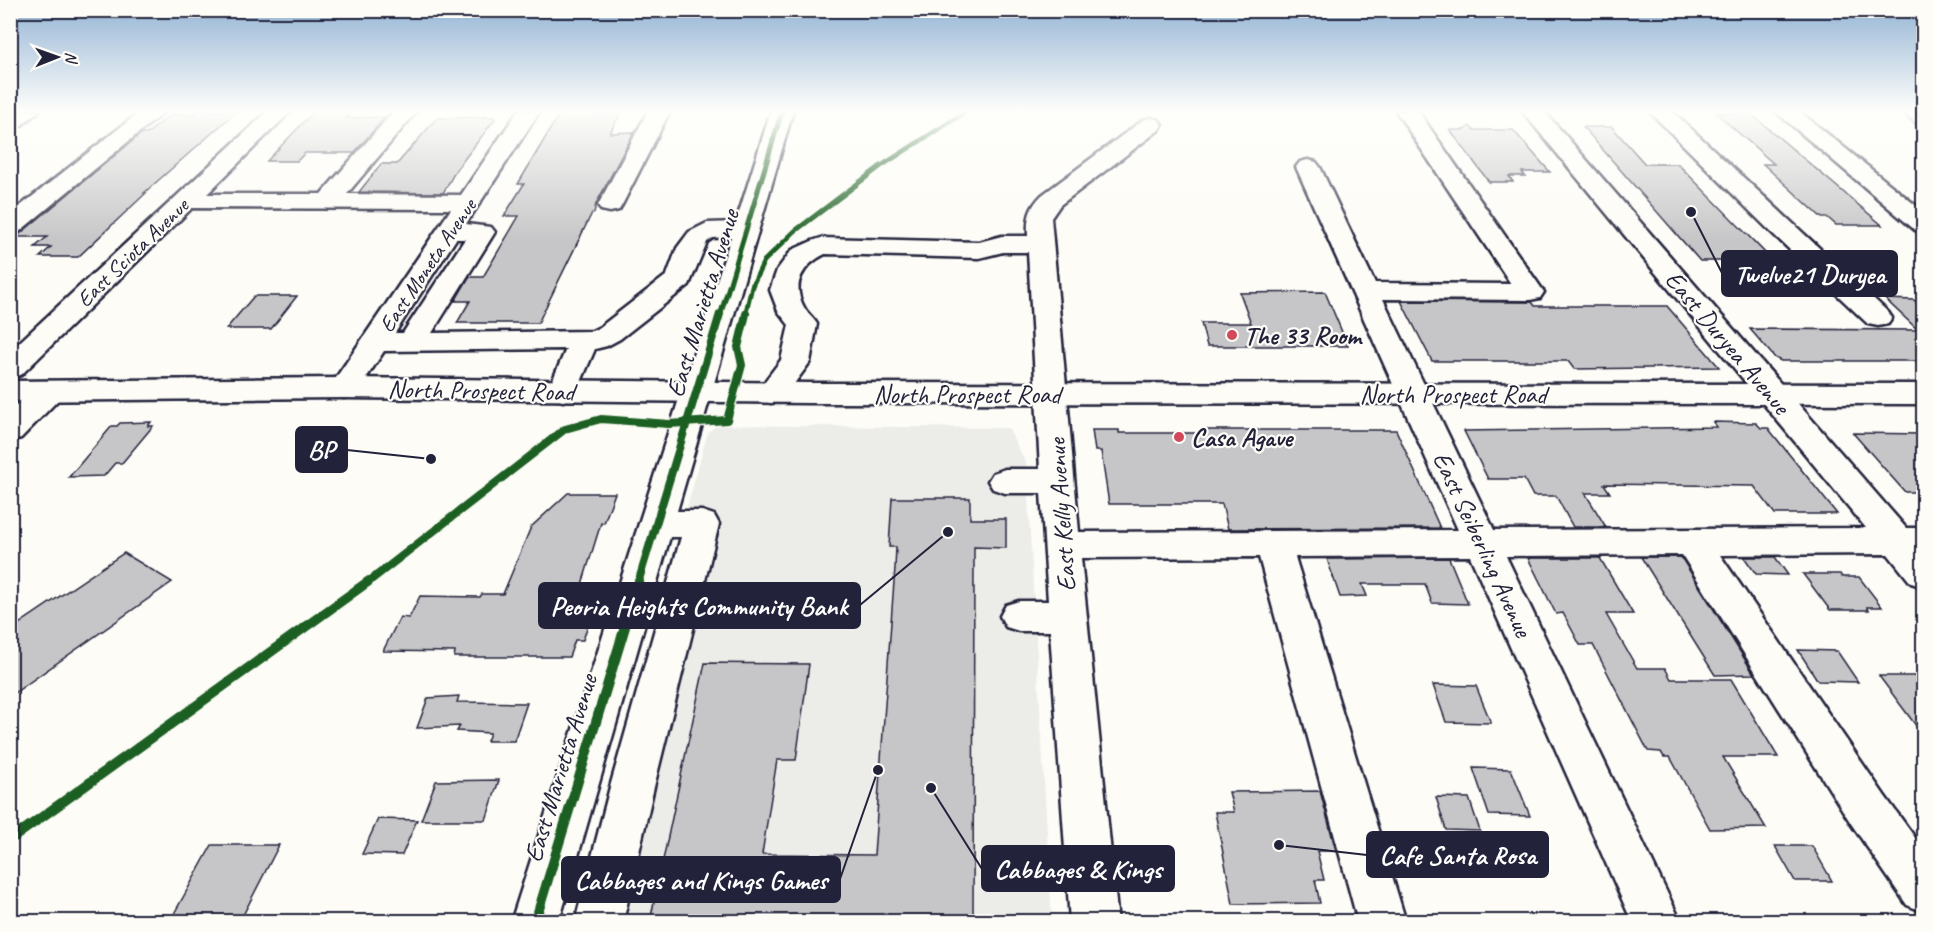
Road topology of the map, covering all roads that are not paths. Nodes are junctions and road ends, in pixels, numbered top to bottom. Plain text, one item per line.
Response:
1 (100, 154) edge
2 (234, 154) edge
3 (368, 154) edge
4 (500, 154) edge
5 (636, 154) edge
6 (769, 154) edge
7 (1112, 154) edge
8 (1437, 154) edge
9 (1570, 154) edge
10 (1705, 154) edge
11 (1838, 154) edge
12 (1308, 167) dead end
13 (185, 201) junction
14 (327, 202) junction
15 (469, 202) junction
16 (610, 205) dead end
17 (1923, 225) edge
18 (10, 227) edge
19 (747, 229) junction
20 (449, 231) junction
21 (1039, 237) junction
22 (1367, 291) junction
23 (1878, 318) dead end
24 (811, 324) junction
25 (584, 341) junction
26 (375, 342) junction
27 (412, 342) junction
28 (10, 368) edge
29 (344, 388) junction
30 (10, 391) edge
31 (49, 391) junction
32 (563, 391) junction
33 (696, 392) junction
34 (771, 393) junction
35 (810, 393) junction
36 (1053, 394) junction
37 (1772, 394) junction
38 (1923, 394) edge
39 (1414, 395) junction
40 (10, 430) edge
41 (1005, 481) dead end
42 (1058, 481) junction
43 (657, 524) junction
44 (1909, 540) edge
45 (1692, 542) junction
46 (1273, 544) junction
47 (1483, 544) junction
48 (1062, 545) junction
49 (1923, 573) edge
50 (1019, 616) dead end
51 (1068, 616) junction
52 (1923, 889) edge
53 (535, 921) edge
54 (599, 921) edge
55 (1094, 921) edge
56 (1382, 921) edge
57 (1657, 921) edge

1 - 18 street
2 - 13 street, East Sciota Avenue
3 - 14 street
4 - 15 street, East Moneta Avenue
5 - 16 street
6 - 19 street, East Marietta Avenue
7 - 21 street, East Kelly Avenue
8 - 22 street
9 - 37 street, East Duryea Avenue
10 - 23 street
11 - 17 street
12 - 22 street, East Seiberling Avenue
13 - 14 street
13 - 28 street, East Sciota Avenue
14 - 15 street
15 - 20 street, East Moneta Avenue
19 - 25 street
19 - 33 street, East Marietta Avenue
20 - 26 street, East Moneta Avenue
20 - 27 street
21 - 24 street
21 - 36 street, East Kelly Avenue
22 - 39 street, East Seiberling Avenue
24 - 34 street
24 - 35 street
25 - 27 street
25 - 32 street
26 - 27 street
26 - 29 street, East Moneta Avenue
29 - 31 street, North Prospect Road
29 - 32 street, North Prospect Road
30 - 31 street, North Prospect Road
31 - 40 street
32 - 33 street, North Prospect Road
33 - 34 street, North Prospect Road
33 - 43 street, East Marietta Avenue
34 - 35 street, North Prospect Road
35 - 36 street, North Prospect Road
36 - 39 street, North Prospect Road
36 - 42 street, East Kelly Avenue
37 - 38 street, North Prospect Road
37 - 39 street, North Prospect Road
37 - 44 street, East Duryea Avenue
39 - 47 street, East Seiberling Avenue
41 - 42 street
42 - 48 street, East Kelly Avenue
43 - 53 street, East Marietta Avenue
43 - 54 street
44 - 45 street
44 - 49 street, East Duryea Avenue
45 - 47 street
45 - 52 street
46 - 47 street
46 - 48 street
46 - 56 street
47 - 57 street, East Seiberling Avenue
48 - 51 street, East Kelly Avenue
50 - 51 street
51 - 55 street, East Kelly Avenue

